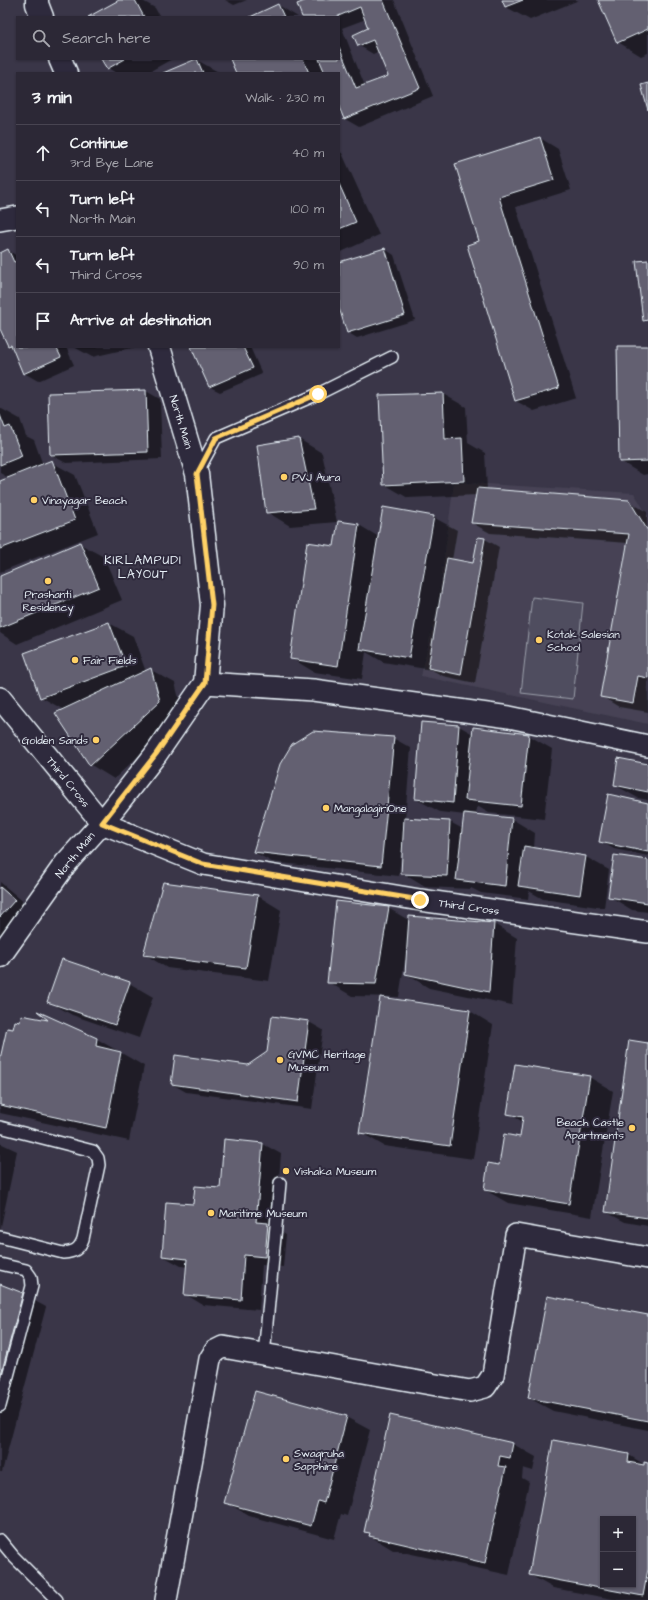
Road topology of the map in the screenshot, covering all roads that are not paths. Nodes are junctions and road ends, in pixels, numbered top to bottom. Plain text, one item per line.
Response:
1 (37, 0) edge
2 (42, 16) edge
3 (60, 60) edge
4 (66, 72) edge
5 (16, 217) edge
6 (0, 220) edge
7 (159, 348) edge
8 (392, 357) dead end
9 (197, 474) junction
10 (205, 683) junction
11 (0, 698) edge
12 (648, 746) edge
13 (102, 823) junction
14 (648, 932) edge
15 (0, 956) edge
16 (0, 1127) edge
17 (280, 1183) dead end
18 (0, 1237) edge
19 (648, 1258) edge
20 (0, 1264) edge
21 (264, 1355) junction
22 (0, 1406) edge
23 (0, 1540) edge
24 (57, 1600) edge
25 (166, 1600) edge

1 - 2 street
3 - 4 street
5 - 6 street
7 - 9 street, North Main
8 - 9 lane
9 - 10 street, North Main
10 - 12 street
10 - 13 street, North Main
11 - 13 street, Third Cross
13 - 14 street, Third Cross
13 - 15 street, North Main
16 - 18 lane
17 - 21 lane
19 - 21 street
20 - 22 lane
21 - 25 street
23 - 24 lane

